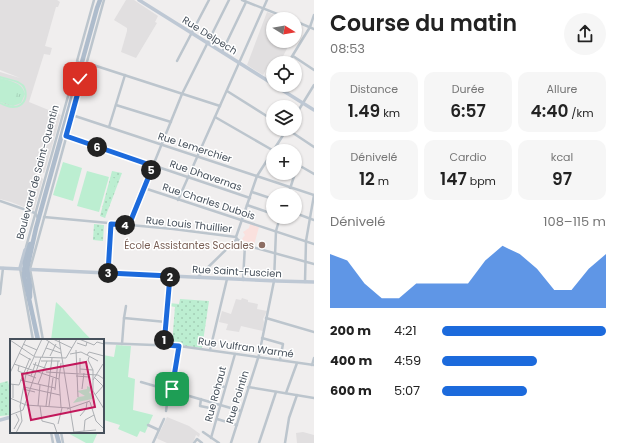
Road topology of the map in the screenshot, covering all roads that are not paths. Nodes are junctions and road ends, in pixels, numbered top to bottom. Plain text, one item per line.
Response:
1 (94, 0) edge
2 (139, 0) edge
3 (209, 0) edge
4 (229, 0) edge
5 (242, 0) edge
6 (267, 0) edge
7 (100, 2) edge
8 (246, 2) junction
9 (264, 8) junction
10 (273, 12) edge
11 (314, 15) edge
12 (302, 24) edge
13 (310, 27) junction
14 (314, 29) edge
15 (192, 33) junction
16 (207, 43) junction
17 (222, 52) junction
18 (292, 56) edge
19 (177, 61) dead end
20 (302, 62) edge
21 (84, 63) junction
22 (239, 63) junction
23 (314, 70) edge
24 (125, 75) junction
25 (76, 78) junction
26 (266, 80) edge
27 (80, 85) junction
28 (314, 85) edge
29 (227, 90) junction
30 (285, 92) edge
31 (182, 94) junction
32 (303, 103) junction
33 (74, 105) junction
34 (116, 106) junction
35 (220, 106) junction
36 (314, 110) edge
37 (72, 115) junction
38 (266, 115) edge
39 (67, 117) junction
40 (215, 117) junction
41 (171, 122) junction
42 (109, 127) junction
43 (66, 136) junction
44 (298, 136) edge
45 (161, 145) junction
46 (266, 147) edge
47 (314, 147) edge
48 (198, 156) junction
49 (266, 163) edge
50 (153, 166) junction
51 (302, 167) edge
52 (47, 169) junction
53 (54, 170) junction
54 (314, 174) edge
55 (258, 176) junction
56 (188, 177) junction
57 (292, 180) edge
58 (290, 187) junction
59 (144, 188) junction
60 (252, 192) junction
61 (314, 195) edge
62 (50, 196) junction
63 (266, 197) edge
64 (250, 198) junction
65 (0, 200) edge
66 (178, 200) junction
67 (43, 205) junction
68 (247, 205) junction
69 (266, 212) edge
70 (35, 213) junction
71 (302, 215) edge
72 (41, 218) junction
73 (310, 218) junction
74 (242, 220) junction
75 (314, 220) edge
76 (111, 224) junction
77 (278, 224) edge
78 (129, 225) junction
79 (36, 228) junction
80 (276, 231) junction
81 (237, 238) junction
82 (306, 241) junction
83 (31, 243) junction
84 (245, 244) junction
85 (314, 244) edge
86 (25, 250) junction
87 (275, 253) junction
88 (305, 262) junction
89 (314, 264) edge
90 (1, 268) edge
91 (25, 269) junction
92 (108, 273) junction
93 (170, 276) junction
94 (198, 277) junction
95 (227, 279) junction
96 (243, 280) junction
97 (274, 281) junction
98 (305, 282) junction
99 (314, 283) edge
100 (0, 294) edge
101 (31, 294) junction
102 (126, 306) dead end
103 (124, 318) junction
104 (266, 318) junction
105 (166, 322) junction
106 (314, 332) edge
107 (262, 338) junction
108 (33, 339) edge
109 (38, 339) edge
110 (43, 339) edge
111 (104, 343) edge
112 (122, 344) junction
113 (164, 345) junction
114 (179, 346) junction
115 (210, 350) junction
116 (235, 354) junction
117 (258, 357) junction
118 (314, 358) edge
119 (280, 360) junction
120 (297, 363) junction
121 (313, 365) edge
122 (141, 382) dead end
123 (225, 387) junction
124 (248, 387) junction
125 (168, 390) junction
126 (172, 391) junction
127 (276, 392) junction
128 (286, 393) junction
129 (297, 395) junction
130 (314, 398) edge
131 (201, 399) junction
132 (212, 402) junction
133 (220, 405) junction
134 (166, 411) dead end
135 (241, 411) junction
136 (164, 419) dead end
137 (216, 419) junction
138 (148, 425) dead end
139 (237, 425) junction
140 (159, 430) junction
141 (203, 432) dead end
142 (51, 433) edge
143 (61, 433) edge
144 (211, 438) junction
145 (53, 443) edge
146 (63, 443) edge
147 (153, 443) edge
148 (194, 443) edge
149 (202, 443) edge
150 (219, 443) edge
151 (231, 443) edge
152 (260, 443) edge
153 (285, 443) edge

1 - 21 street, Boulevard de Saint-Quentin
2 - 15 main road, Rue Delpech
3 - 15 street
4 - 16 street
5 - 8 street
6 - 9 street
7 - 21 main road, Boulevard de Saint-Quentin
7 - 21 street, Boulevard de Saint-Quentin
8 - 9 street
8 - 17 street
9 - 10 street
9 - 22 street
11 - 13 street
12 - 13 street
13 - 14 street
13 - 18 street
15 - 16 main road, Rue Delpech
15 - 19 street
16 - 17 main road, Rue Delpech
16 - 31 street
17 - 22 main road, Rue Delpech
20 - 23 street
21 - 24 street
21 - 25 main road, Boulevard de Saint-Quentin
21 - 27 street, Boulevard de Saint-Quentin
22 - 26 main road, Rue Delpech
22 - 29 street
24 - 31 street
24 - 34 street
25 - 27 street
25 - 39 main road, Boulevard de Saint-Quentin
25 - 52 street, Boulevard de Saint-Quentin
27 - 33 street, Boulevard de Saint-Quentin
28 - 32 street
29 - 35 street
29 - 38 street
30 - 32 main road, Rue Delpech
31 - 35 street
31 - 41 street
32 - 36 main road, Rue Delpech
33 - 37 street, Boulevard de Saint-Quentin
33 - 39 street
34 - 41 street
34 - 42 street
35 - 40 street
37 - 42 street, Rue Lemerchier
37 - 43 street, Boulevard de Saint-Quentin
39 - 53 main road, Boulevard de Saint-Quentin
40 - 46 street
40 - 48 street
41 - 45 street
42 - 45 street, Rue Lemerchier
43 - 50 street, Rue Dhavernas
43 - 53 street, Boulevard de Saint-Quentin
44 - 47 street
45 - 48 street, Rue Lemerchier
45 - 50 street
48 - 55 street, Rue Lemerchier
48 - 56 street
49 - 55 street
50 - 56 street, Rue Dhavernas
50 - 59 street
51 - 54 street
52 - 53 street
52 - 70 street, Boulevard de Saint-Quentin
53 - 62 street, Boulevard de Saint-Quentin
53 - 67 main road, Boulevard de Saint-Quentin
55 - 58 street, Rue Lemerchier
55 - 60 street
56 - 64 street, Rue Dhavernas
56 - 66 street
57 - 58 street
58 - 61 street, Rue Lemerchier
59 - 66 street, Rue Charles Dubois
59 - 78 street
60 - 63 street
60 - 64 street
61 - 73 street
62 - 67 street
62 - 72 street, Boulevard de Saint-Quentin
64 - 68 street
65 - 70 street
66 - 74 street, Rue Charles Dubois
67 - 72 main road, Boulevard de Saint-Quentin
68 - 69 street
68 - 74 street
70 - 72 street
70 - 86 street, Boulevard de Saint-Quentin
71 - 73 street
72 - 76 street, Rue Louis Thuillier
72 - 79 main road, Boulevard de Saint-Quentin
72 - 91 street, Boulevard de Saint-Quentin
73 - 75 street
73 - 82 street
74 - 80 street, Rue Charles Dubois
74 - 81 street
76 - 78 street, Rue Louis Thuillier
76 - 92 street
77 - 80 street, Rue Pointin
78 - 81 street, Rue Louis Thuillier
79 - 83 main road, Boulevard de Saint-Quentin
79 - 91 main road, Boulevard de Saint-Quentin
80 - 82 street, Rue Charles Dubois
80 - 87 street, Rue Pointin
81 - 84 street
81 - 94 street
82 - 85 street, Rue Charles Dubois
82 - 88 street
83 - 86 main road
83 - 91 main road, Boulevard de Saint-Quentin
84 - 87 street
84 - 96 street
86 - 91 main road
87 - 88 street
87 - 97 street, Rue Pointin
88 - 89 street
88 - 98 street
90 - 91 main road, Rue Saint-Fuscien
90 - 100 street
91 - 92 main road, Rue Saint-Fuscien
91 - 101 main road
91 - 108 street
92 - 93 main road, Rue Saint-Fuscien
93 - 94 main road, Rue Saint-Fuscien
93 - 105 street
94 - 95 main road, Rue Saint-Fuscien
95 - 96 main road, Rue Saint-Fuscien
95 - 115 street
96 - 97 main road, Rue Saint-Fuscien
97 - 98 main road, Rue Saint-Fuscien
97 - 104 street, Rue Pointin
98 - 99 main road, Rue Saint-Fuscien
101 - 109 main road
101 - 110 street
102 - 103 street
103 - 105 street
103 - 112 street
104 - 106 street
104 - 107 street, Rue Pointin
105 - 113 street
107 - 117 street, Rue Pointin
107 - 119 street
111 - 112 street, Rue Vulfran Warmé
112 - 113 street, Rue Vulfran Warmé
113 - 114 street, Rue Vulfran Warmé
114 - 115 street, Rue Vulfran Warmé
114 - 126 street
115 - 116 street, Rue Vulfran Warmé
116 - 117 street, Rue Vulfran Warmé
116 - 123 street, Rue Rohaut
117 - 119 street, Rue Vulfran Warmé
117 - 124 street, Rue Pointin
118 - 121 street
119 - 120 street, Rue Vulfran Warmé
120 - 121 street, Rue Vulfran Warmé
120 - 128 street
122 - 125 street
123 - 132 street
123 - 133 street, Rue Rohaut
124 - 127 street
124 - 135 street, Rue Pointin
125 - 126 street
125 - 134 street
126 - 131 street
127 - 128 street
127 - 152 street
128 - 129 street
129 - 130 street
129 - 153 street
131 - 132 street
131 - 132 street
132 - 133 street
133 - 135 street
133 - 137 street, Rue Rohaut
135 - 139 street, Rue Pointin
136 - 140 street
137 - 139 street
137 - 144 street, Rue Rohaut
138 - 140 street
139 - 151 street, Rue Pointin
140 - 147 street
141 - 144 street
142 - 145 street
143 - 146 street
144 - 150 street
148 - 149 street

